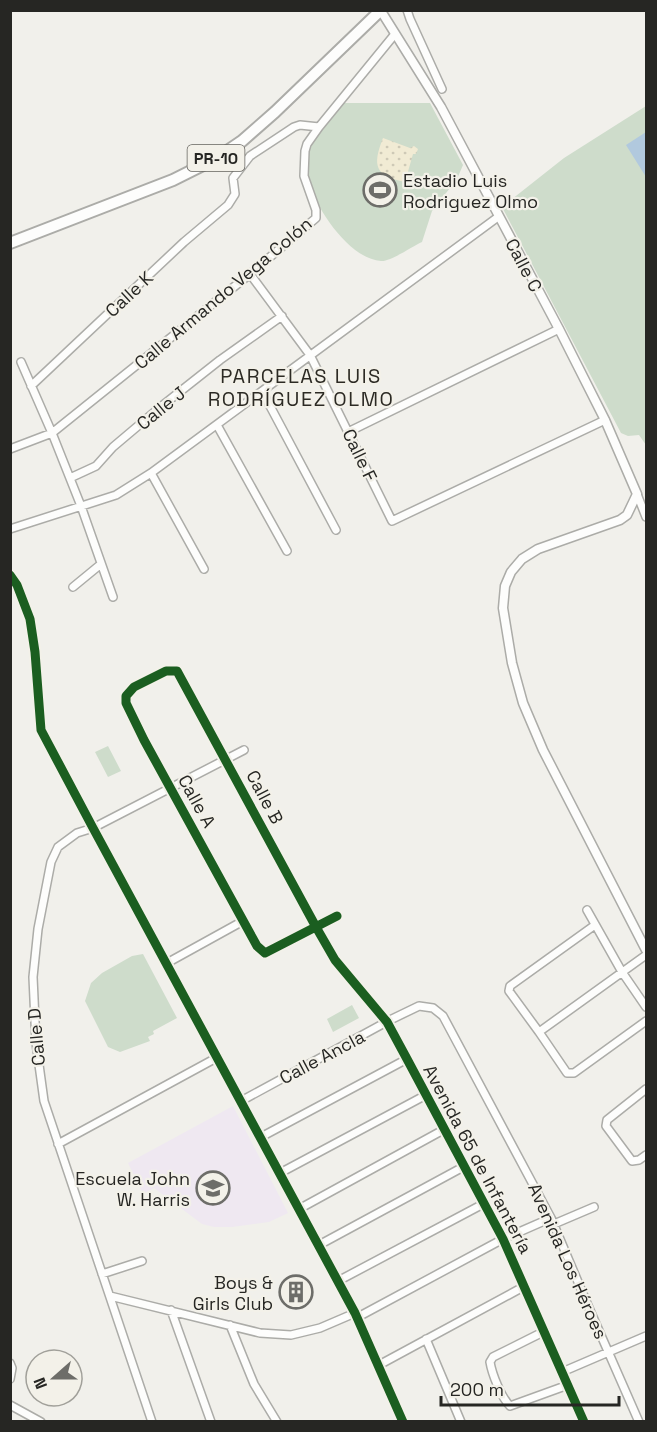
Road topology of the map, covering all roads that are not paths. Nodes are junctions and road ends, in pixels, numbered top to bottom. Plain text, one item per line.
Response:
1 (407, 10) edge
2 (381, 11) edge
3 (395, 34) junction
4 (442, 89) dead end
5 (319, 127) junction
6 (498, 217) junction
7 (10, 243) edge
8 (250, 274) junction
9 (282, 316) junction
10 (559, 329) junction
11 (310, 355) junction
12 (21, 362) dead end
13 (31, 386) junction
14 (262, 391) junction
15 (605, 420) junction
16 (217, 424) junction
17 (348, 432) junction
18 (52, 433) junction
19 (10, 449) edge
20 (151, 473) junction
21 (70, 478) junction
22 (637, 494) junction
23 (81, 506) junction
24 (646, 517) edge
25 (10, 529) edge
26 (336, 530) dead end
27 (286, 551) dead end
28 (101, 564) junction
29 (204, 569) dead end
30 (10, 575) edge
31 (73, 587) dead end
32 (113, 597) dead end
33 (126, 696) joint
34 (244, 750) dead end
35 (226, 759) junction
36 (171, 788) junction
37 (93, 828) junction
38 (587, 910) dead end
39 (336, 916) dead end
40 (243, 921) junction
41 (595, 925) junction
42 (316, 927) junction
43 (646, 950) edge
44 (646, 955) edge
45 (167, 963) junction
46 (622, 972) junction
47 (646, 1007) edge
48 (646, 1021) edge
49 (387, 1022) junction
50 (539, 1032) junction
51 (456, 1041) joint
52 (218, 1057) junction
53 (407, 1059) junction
54 (646, 1089) edge
55 (426, 1095) junction
56 (241, 1101) junction
57 (445, 1130) junction
58 (261, 1137) junction
59 (58, 1144) junction
60 (645, 1155) edge
61 (465, 1166) junction
62 (280, 1173) junction
63 (484, 1203) junction
64 (594, 1207) dead end
65 (299, 1209) junction
66 (553, 1221) junction
67 (503, 1239) junction
68 (319, 1245) junction
69 (142, 1260) dead end
70 (102, 1274) junction
71 (338, 1281) junction
72 (525, 1286) junction
73 (110, 1296) junction
74 (171, 1310) junction
75 (356, 1315) junction
76 (230, 1325) junction
77 (545, 1331) junction
78 (646, 1336) edge
79 (426, 1339) junction
80 (608, 1352) junction
81 (10, 1363) edge
82 (379, 1365) junction
83 (562, 1372) junction
84 (10, 1379) edge
85 (568, 1385) junction
86 (10, 1405) edge
87 (41, 1422) edge
88 (152, 1422) edge
89 (212, 1422) edge
90 (277, 1422) edge
91 (403, 1422) edge
92 (461, 1422) edge
93 (584, 1422) edge
94 (639, 1422) edge

1 - 4 street
2 - 3 street, Calle C
2 - 7 main road, PR-10
3 - 5 street, Calle Armando Vega Colón
3 - 6 street, Calle C
5 - 8 street, Calle Armando Vega Colón
5 - 13 street, Calle K
6 - 10 street, Calle C
6 - 11 street
8 - 9 street, Calle F
8 - 18 street, Calle Armando Vega Colón
9 - 11 street, Calle F
9 - 21 street, Calle J
10 - 15 street, Calle C
10 - 17 street
11 - 14 street
11 - 17 street, Calle F
12 - 13 street
13 - 18 street
14 - 16 street
14 - 26 street
15 - 17 street, Calle F
15 - 22 street, Calle C
16 - 20 street
16 - 27 street
18 - 19 street, Calle Armando Vega Colón
18 - 21 street
20 - 23 street
20 - 29 street
21 - 23 street
22 - 24 street
22 - 43 street
23 - 25 street
23 - 28 street
28 - 31 street
28 - 32 street
30 - 37 street
33 - 35 street, Calle B
33 - 36 street, Calle A
34 - 35 street, Calle D
35 - 36 street, Calle D
35 - 42 street, Calle B
36 - 37 street, Calle D
36 - 40 street, Calle A
37 - 45 street
37 - 59 street, Calle D
38 - 41 street
39 - 42 street
40 - 42 street, Calle A
40 - 45 street
41 - 46 street
41 - 50 street
42 - 49 street, Avenida 65 de Infantería
44 - 46 street
45 - 52 street
46 - 47 street
46 - 50 street
48 - 50 street
49 - 51 street, Calle Ancla
49 - 53 street, Avenida 65 de Infantería
49 - 56 street, Calle Ancla
51 - 66 street, Avenida Los Héroes
52 - 56 street
52 - 59 street
53 - 55 street, Avenida 65 de Infantería
53 - 58 street
54 - 60 street
55 - 57 street, Avenida 65 de Infantería
55 - 62 street
56 - 58 street
57 - 61 street, Avenida 65 de Infantería
57 - 65 street
58 - 62 street
59 - 70 street, Calle D
61 - 63 street, Avenida 65 de Infantería
61 - 68 street
62 - 65 street
63 - 67 street, Avenida 65 de Infantería
63 - 71 street
64 - 66 street
65 - 68 street
66 - 67 street
66 - 80 street, Avenida Los Héroes
67 - 72 street, Avenida 65 de Infantería
67 - 75 street
68 - 71 street
69 - 70 street
70 - 73 street, Calle D
71 - 75 street
72 - 77 street, Avenida 65 de Infantería
72 - 79 street
73 - 74 street
73 - 88 street, Calle D
74 - 76 street
74 - 89 street
75 - 76 street
75 - 82 street
76 - 90 street
77 - 83 street, Avenida 65 de Infantería
77 - 85 street
78 - 80 street
79 - 82 street
79 - 92 street
80 - 83 street
80 - 94 street, Avenida Los Héroes
81 - 84 street
82 - 91 street
83 - 85 street, Avenida 65 de Infantería
85 - 93 street, Avenida 65 de Infantería
86 - 87 street

